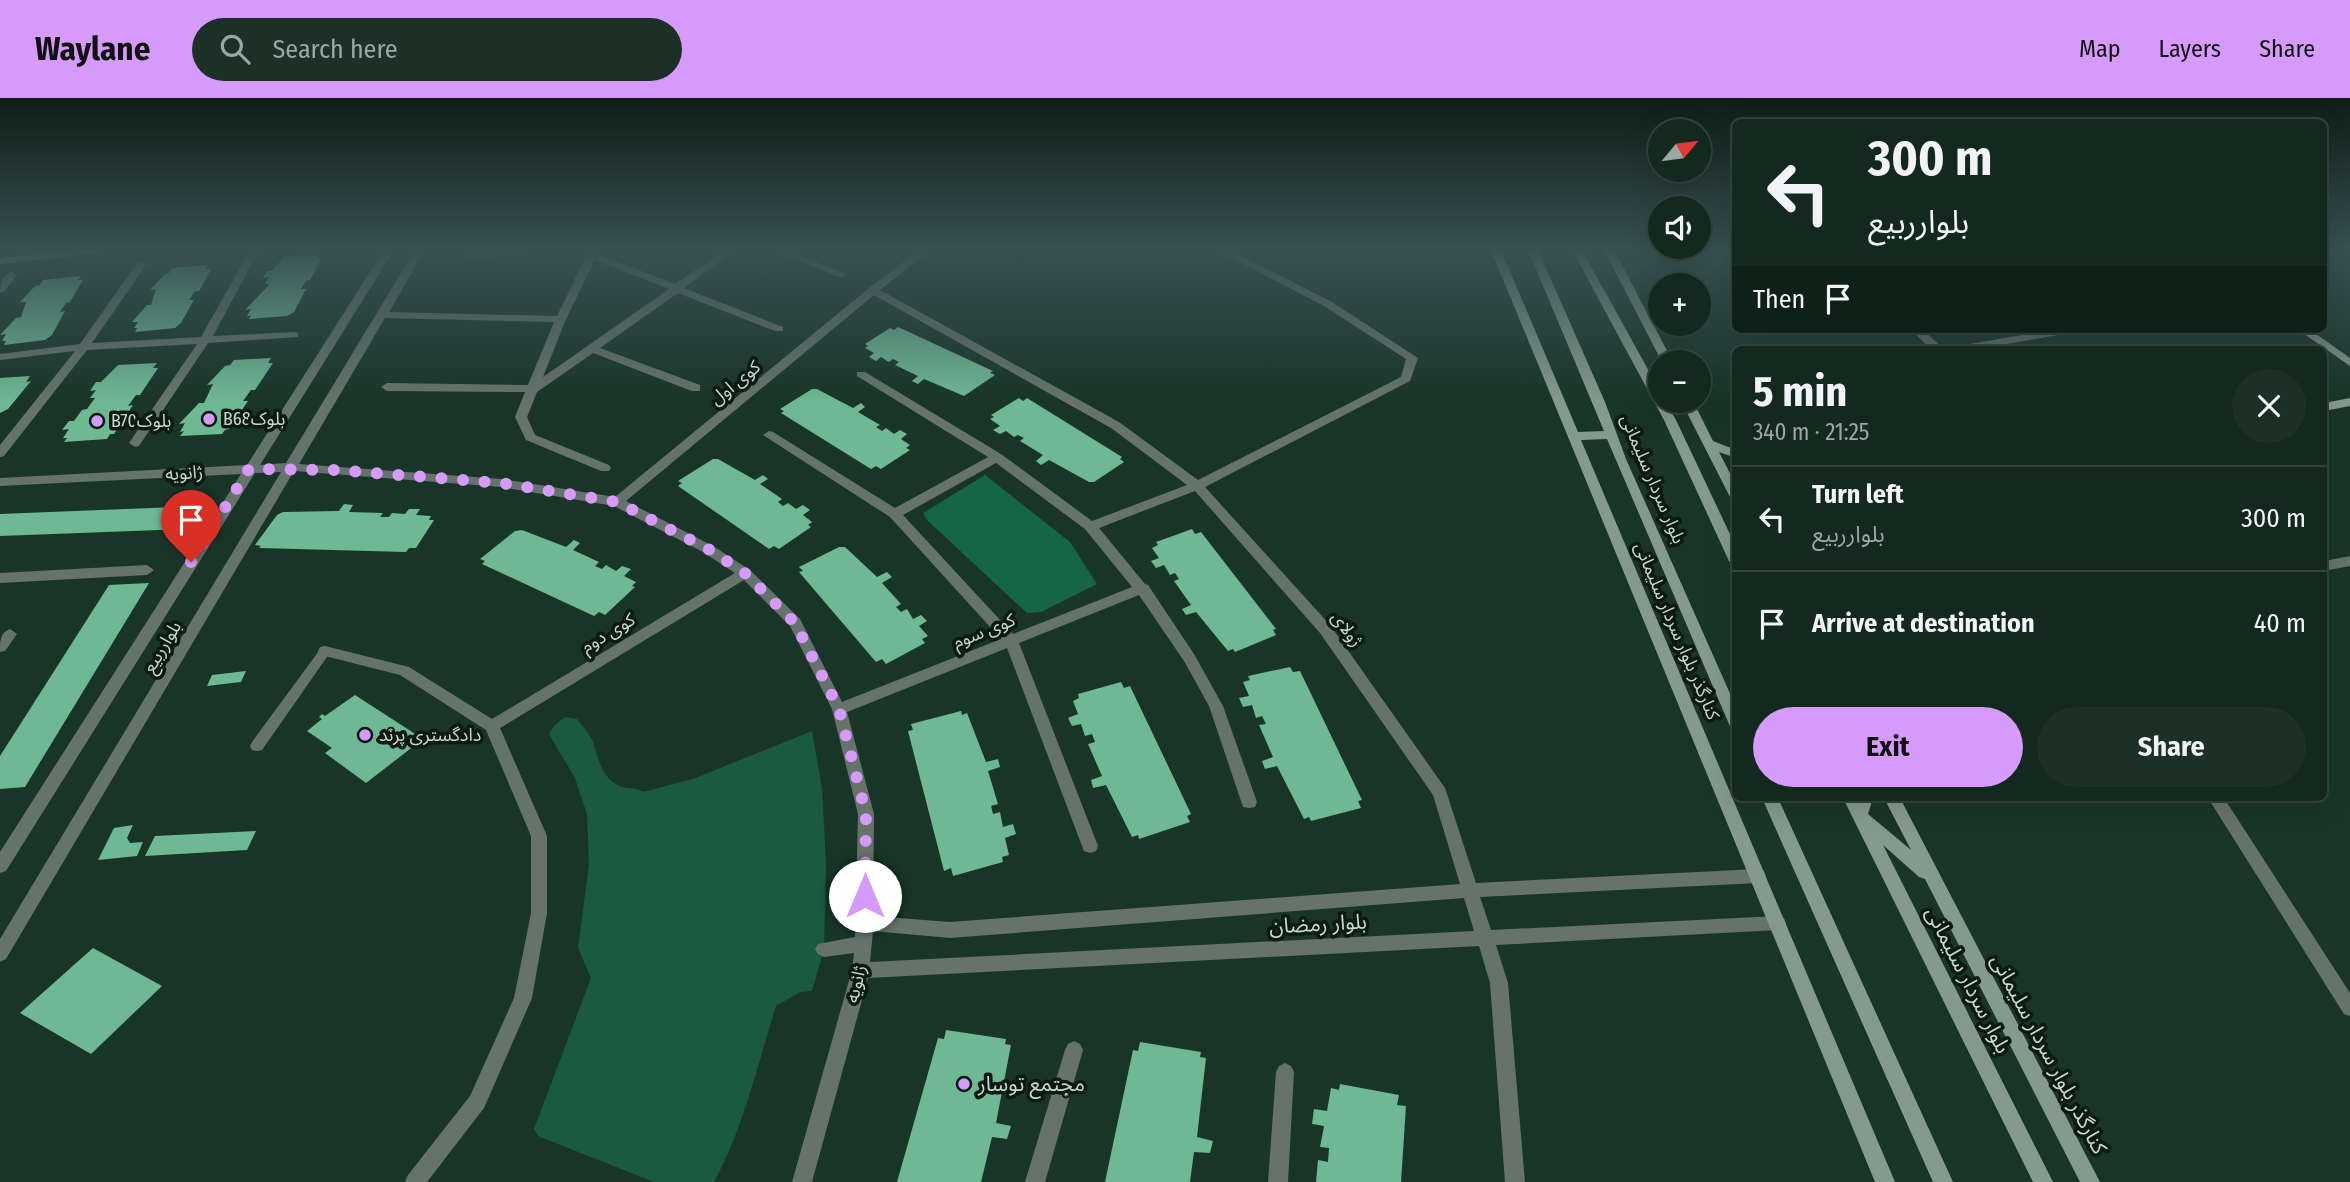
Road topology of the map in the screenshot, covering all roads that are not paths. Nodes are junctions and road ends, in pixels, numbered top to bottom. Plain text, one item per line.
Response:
1 (116, 301) edge
2 (226, 301) edge
3 (357, 301) edge
4 (389, 301) edge
5 (570, 301) edge
6 (662, 301) edge
7 (705, 301) edge
8 (860, 301) edge
9 (892, 301) edge
10 (1321, 301) edge
11 (1517, 301) edge
12 (1554, 301) edge
13 (1605, 301) edge
14 (1636, 301) edge
15 (381, 315) junction
16 (561, 319) junction
17 (779, 329) dead end
18 (1920, 333) edge
19 (2052, 333) edge
20 (2308, 333) edge
21 (295, 335) dead end
22 (205, 340) junction
23 (1934, 346) edge
24 (1976, 346) edge
25 (2326, 346) edge
26 (84, 347) junction
27 (2327, 347) edge
28 (593, 349) junction
29 (1662, 350) edge
30 (0, 357) edge
31 (2350, 363) edge
32 (861, 374) dead end
33 (387, 387) dead end
34 (696, 388) dead end
35 (534, 389) junction
36 (2350, 402) edge
37 (2327, 406) edge
38 (1693, 413) edge
39 (769, 435) dead end
40 (1610, 435) junction
41 (1574, 436) junction
42 (135, 443) dead end
43 (1707, 443) junction
44 (1732, 452) edge
45 (0, 453) edge
46 (997, 457) junction
47 (292, 467) junction
48 (605, 468) dead end
49 (249, 469) junction
50 (0, 482) edge
51 (1197, 486) junction
52 (1732, 490) edge
53 (617, 502) junction
54 (895, 514) junction
55 (1090, 526) junction
56 (1732, 552) edge
57 (2350, 561) edge
58 (2327, 565) edge
59 (148, 570) dead end
60 (745, 573) junction
61 (0, 578) edge
62 (1143, 588) junction
63 (10, 634) dead end
64 (1011, 641) junction
65 (0, 647) edge
66 (324, 651) joint
67 (839, 709) junction
68 (1732, 715) edge
69 (492, 726) junction
70 (257, 746) dead end
71 (1771, 801) edge
72 (1893, 801) edge
73 (2218, 801) edge
74 (1249, 802) dead end
75 (1862, 807) edge
76 (1090, 846) dead end
77 (0, 866) edge
78 (1758, 876) junction
79 (1931, 878) junction
80 (1471, 890) junction
81 (865, 923) junction
82 (1778, 923) junction
83 (1485, 938) junction
84 (863, 944) junction
85 (824, 949) dead end
86 (0, 954) edge
87 (861, 970) junction
88 (2350, 1008) edge
89 (1074, 1050) dead end
90 (1285, 1072) dead end
91 (415, 1182) edge
92 (802, 1182) edge
93 (1035, 1182) edge
94 (1278, 1182) edge
95 (1515, 1182) edge
96 (1885, 1182) edge
97 (1943, 1182) edge
98 (2043, 1182) edge
99 (2090, 1182) edge

1 - 26 street
2 - 22 street
3 - 49 street, بلوارربیع
4 - 15 street, بلوارربیع
5 - 16 street
6 - 28 street
7 - 17 street
8 - 53 street, کوی اول
9 - 51 street, ژولای
10 - 51 street
11 - 41 main road, کنارگذر بلوار سردار سلیمانی
12 - 40 main road, بلوار سردار سلیمانی
13 - 56 main road, بلوار سردار سلیمانی
14 - 29 main road
15 - 16 street
15 - 47 street, بلوارربیع
16 - 35 street
18 - 23 street
19 - 24 street
20 - 25 main road
21 - 22 street
22 - 26 street
22 - 42 street
26 - 30 street
26 - 45 street
27 - 31 main road
28 - 34 street
28 - 35 street
32 - 46 street
33 - 35 street
35 - 48 street
36 - 37 main road
38 - 43 main road
39 - 54 street
40 - 41 main road
40 - 68 main road, بلوار سردار سلیمانی
41 - 78 main road, کنارگذر بلوار سردار سلیمانی
43 - 44 main road
43 - 52 main road
46 - 54 street
46 - 55 street
47 - 49 street, ژانویه
47 - 53 street, ژانویه
47 - 86 street, بلوارربیع
49 - 50 street, ژانویه
49 - 77 street, بلوارربیع
51 - 55 street
51 - 80 street, ژولای
53 - 60 street, ژانویه
54 - 64 street
55 - 62 street
57 - 58 street
59 - 61 street
60 - 67 street, ژانویه
60 - 69 street, کوی دوم
62 - 64 street, کوی سوم
62 - 74 street
63 - 65 street
64 - 67 street, کوی سوم
64 - 76 street
66 - 69 street
66 - 70 lane
67 - 81 street, ژانویه
69 - 91 street
71 - 97 main road
72 - 79 main road, کنارگذر بلوار سردار سلیمانی
73 - 88 street
75 - 79 main road
75 - 98 main road, بلوار سردار سلیمانی
78 - 80 street, بلوار رمضان
78 - 82 main road, کنارگذر بلوار سردار سلیمانی
79 - 99 main road, کنارگذر بلوار سردار سلیمانی
80 - 81 street, بلوار رمضان
80 - 83 street, ژولای
81 - 84 street, ژانویه
82 - 83 street, بلوار رمضان
82 - 96 main road, کنارگذر بلوار سردار سلیمانی
83 - 87 street, بلوار رمضان
83 - 95 street, ژولای
84 - 85 street
84 - 87 street, ژانویه
87 - 92 street, ژانویه
89 - 93 street
90 - 94 street

